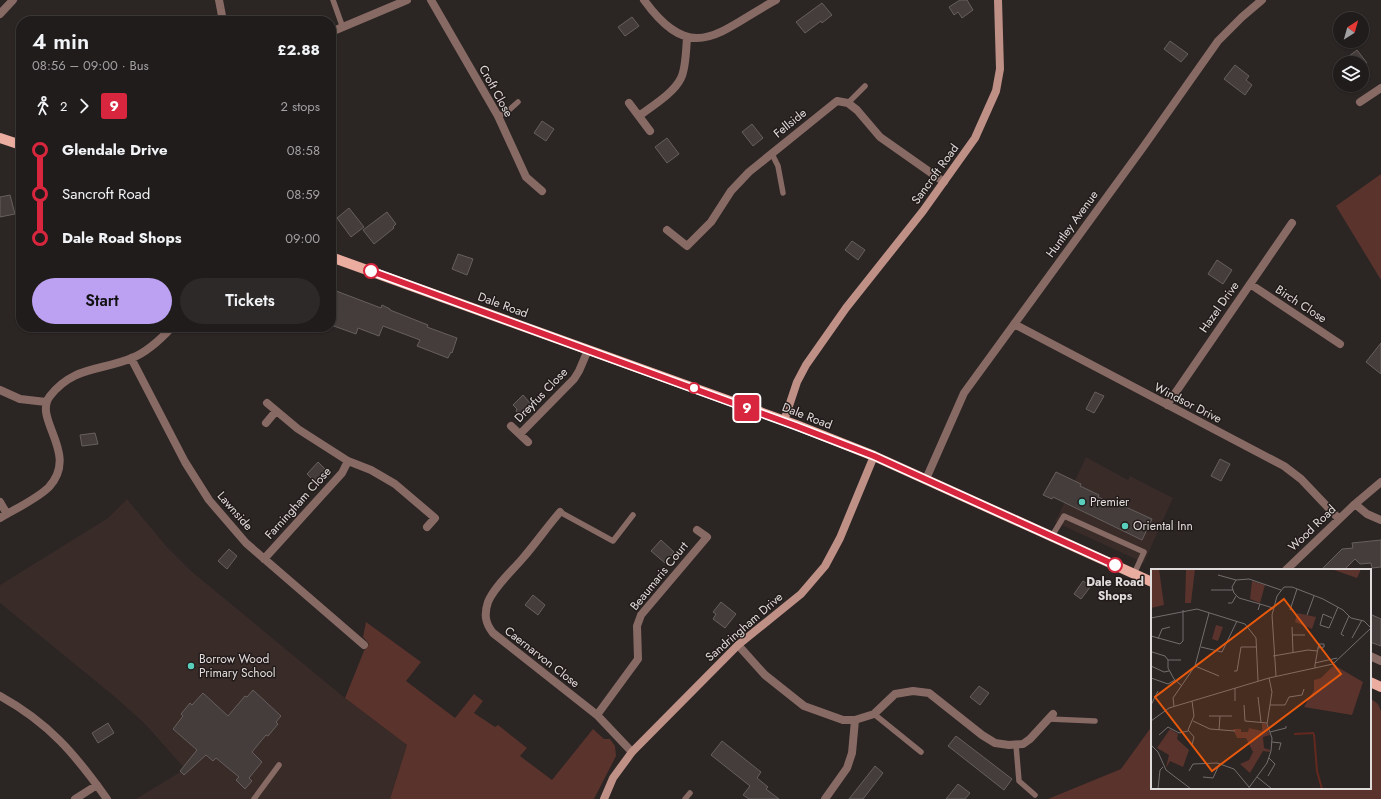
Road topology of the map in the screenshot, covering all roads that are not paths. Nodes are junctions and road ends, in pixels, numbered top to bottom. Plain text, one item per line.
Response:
1 (12, 0) edge
2 (219, 0) edge
3 (333, 0) edge
4 (407, 0) edge
5 (430, 0) edge
6 (644, 0) edge
7 (776, 0) edge
8 (999, 0) edge
9 (1261, 0) edge
10 (0, 14) edge
11 (222, 16) edge
12 (343, 28) junction
13 (336, 30) edge
14 (687, 38) junction
15 (865, 86) dead end
16 (1381, 88) edge
17 (518, 102) dead end
18 (1360, 102) dead end
19 (629, 103) dead end
20 (848, 103) junction
21 (498, 116) junction
22 (639, 116) junction
23 (650, 131) dead end
24 (0, 138) edge
25 (16, 143) edge
26 (772, 154) junction
27 (944, 182) junction
28 (542, 191) dead end
29 (783, 193) dead end
30 (1292, 223) dead end
31 (667, 230) dead end
32 (336, 258) edge
33 (1250, 284) junction
34 (1014, 324) junction
35 (168, 332) edge
36 (1340, 344) dead end
37 (588, 350) junction
38 (132, 358) junction
39 (0, 390) edge
40 (46, 402) junction
41 (267, 403) dead end
42 (1167, 405) junction
43 (276, 411) junction
44 (784, 421) junction
45 (266, 423) dead end
46 (511, 426) dead end
47 (520, 434) junction
48 (528, 442) dead end
49 (874, 456) junction
50 (348, 461) junction
51 (926, 479) junction
52 (1381, 482) edge
53 (0, 502) edge
54 (1355, 504) junction
55 (560, 512) joint
56 (633, 514) dead end
57 (4, 516) edge
58 (1339, 519) junction
59 (1381, 520) edge
60 (427, 527) dead end
61 (697, 530) dead end
62 (1052, 536) junction
63 (264, 559) junction
64 (1287, 569) edge
65 (1134, 574) junction
66 (1151, 582) edge
67 (364, 645) dead end
68 (738, 645) junction
69 (1371, 656) edge
70 (1381, 661) edge
71 (1371, 682) edge
72 (1381, 687) edge
73 (0, 696) edge
74 (874, 714) junction
75 (597, 715) junction
76 (1051, 716) joint
77 (855, 720) junction
78 (1095, 722) dead end
79 (1016, 745) junction
80 (632, 752) junction
81 (921, 752) dead end
82 (279, 765) dead end
83 (97, 785) junction
84 (690, 793) dead end
85 (1035, 795) dead end
86 (829, 798) edge
87 (75, 799) edge
88 (107, 799) edge
89 (254, 799) edge
90 (604, 799) edge
91 (685, 799) edge

1 - 10 street
2 - 11 street
3 - 12 lane
4 - 12 street
5 - 21 street, Croft Close
6 - 14 street
7 - 14 street
8 - 27 street, Sancroft Road
9 - 34 street, Huntley Avenue
12 - 13 street
14 - 22 street
15 - 20 lane
16 - 18 street
17 - 21 lane
19 - 22 street
20 - 26 street, Fellside
20 - 27 street
21 - 28 street, Croft Close
22 - 23 street
24 - 25 main road
26 - 29 lane
26 - 31 street, Fellside
27 - 44 street, Sancroft Road
30 - 33 street, Hazel Drive
32 - 37 main road, Dale Road
33 - 36 street, Birch Close
33 - 42 street, Hazel Drive
34 - 42 street, Windsor Drive
34 - 51 street, Huntley Avenue
35 - 38 street
37 - 44 main road, Dale Road
37 - 47 street, Dreyfus Close
38 - 40 street
38 - 63 street, Lawnside
39 - 40 street
40 - 57 street
41 - 43 street, Farningham Close
42 - 58 street, Windsor Drive
43 - 45 street
43 - 50 street, Farningham Close
44 - 49 main road, Dale Road
46 - 47 street, Dreyfus Close
47 - 48 street, Dreyfus Close
49 - 51 main road, Dale Road
49 - 68 street, Sandringham Drive
50 - 60 street, Farningham Close
50 - 63 street, Farningham Close
51 - 62 main road, Dale Road
52 - 54 street, Wood Road
53 - 57 street
54 - 58 street, Wood Road
54 - 59 street, Wood Road
55 - 56 lane
55 - 75 street, Caernarvon Close
58 - 64 street, Wood Road
61 - 75 street, Beaumaris Court
62 - 65 main road, Dale Road
62 - 65 lane
63 - 67 street, Lawnside
65 - 66 main road, Dale Road
68 - 77 street
68 - 80 street, Sandringham Drive
69 - 70 street
71 - 72 main road
73 - 83 street
74 - 77 street
74 - 79 street
74 - 81 lane
75 - 80 street, Caernarvon Close
76 - 78 lane
76 - 79 street
77 - 86 street
79 - 85 lane
80 - 90 street, Sandringham Drive
82 - 89 lane
83 - 87 street
83 - 88 street
84 - 91 lane

